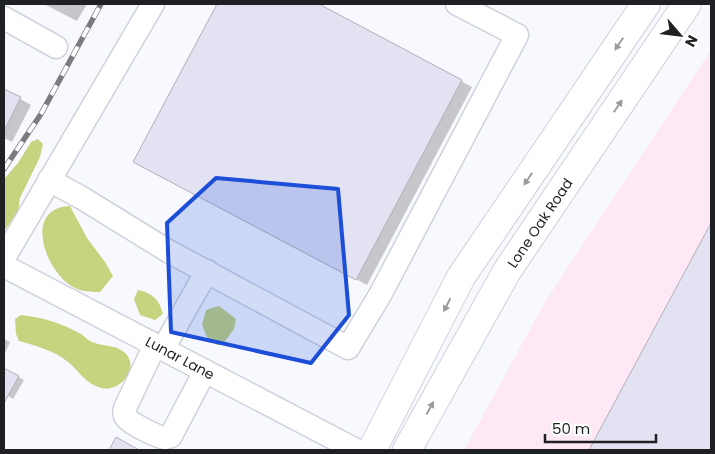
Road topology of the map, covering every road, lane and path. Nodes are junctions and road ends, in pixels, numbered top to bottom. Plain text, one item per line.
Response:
1 (153, 4) edge
2 (457, 4) edge
3 (646, 4) edge
4 (687, 4) edge
5 (4, 18) edge
6 (56, 47) dead end
7 (49, 180) junction
8 (6, 270) edge
9 (206, 271) junction
10 (159, 347) junction
11 (205, 371) junction
12 (356, 450) edge
13 (372, 450) edge
14 (406, 450) edge

1 - 7 street
2 - 9 street
3 -> 13 main road
14 -> 4 main road, Lone Oak Road
5 - 6 street
7 - 8 street
7 - 9 street
8 - 10 street, Lunar Lane
9 - 10 street
10 - 11 street, Lunar Lane
10 - 11 street
11 - 12 street, Lunar Lane

